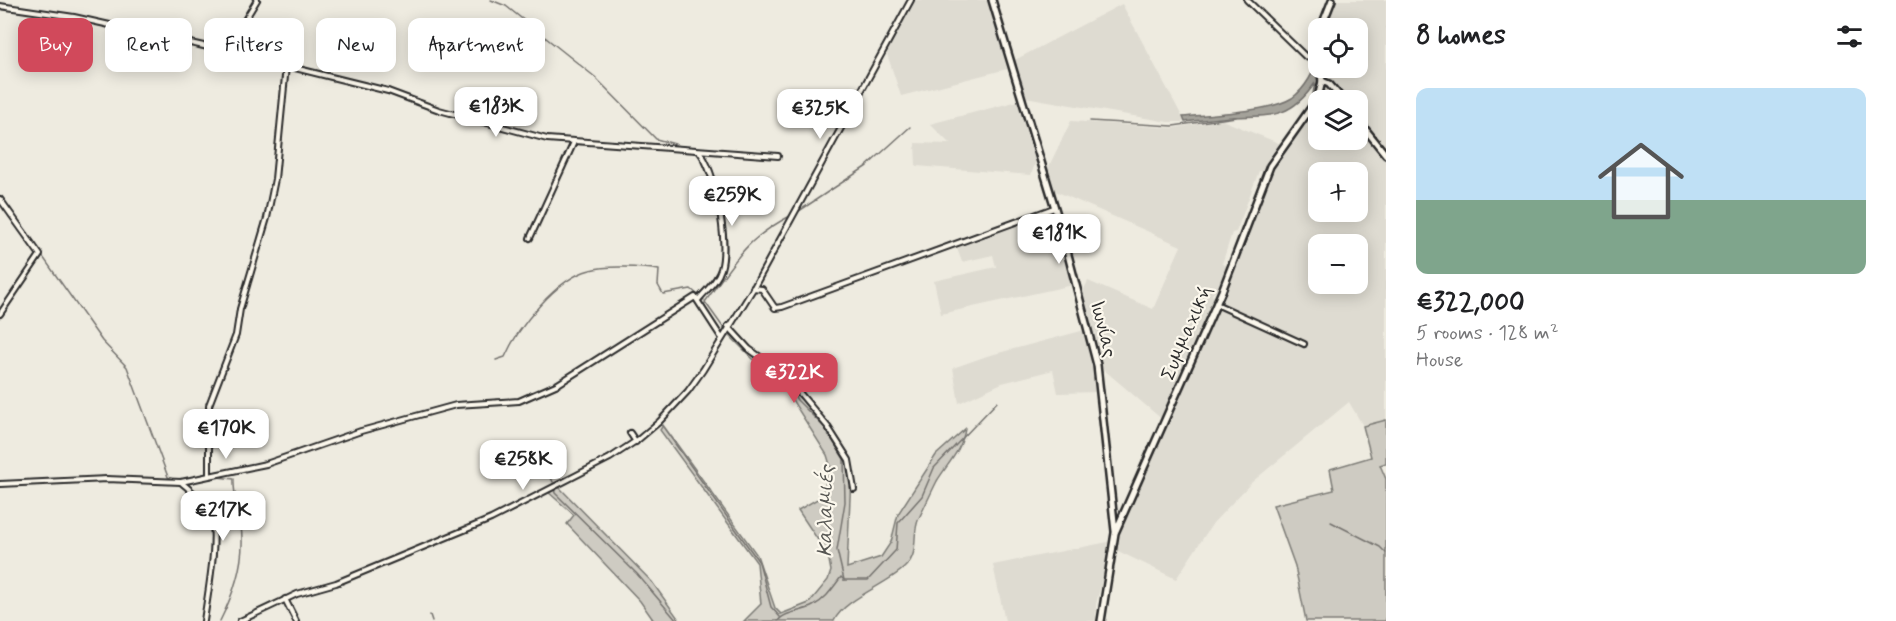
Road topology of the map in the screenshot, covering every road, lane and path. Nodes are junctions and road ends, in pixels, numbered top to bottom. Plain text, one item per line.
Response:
1 (257, 0) edge
2 (911, 0) edge
3 (992, 0) edge
4 (1247, 0) edge
5 (1332, 0) edge
6 (0, 6) edge
7 (246, 18) edge
8 (1325, 18) edge
9 (204, 46) edge
10 (1308, 58) edge
11 (304, 70) edge
12 (285, 72) edge
13 (1322, 78) edge
14 (1322, 81) junction
15 (1334, 90) edge
16 (1368, 132) edge
17 (574, 142) junction
18 (699, 151) junction
19 (1386, 155) edge
20 (778, 156) dead end
21 (0, 199) edge
22 (1054, 208) junction
23 (530, 238) dead end
24 (753, 289) junction
25 (699, 299) junction
26 (1216, 304) junction
27 (0, 314) edge
28 (728, 326) junction
29 (721, 337) junction
30 (1304, 344) dead end
31 (630, 433) dead end
32 (636, 442) junction
33 (209, 475) junction
34 (181, 482) junction
35 (0, 484) edge
36 (854, 489) dead end
37 (1117, 523) junction
38 (285, 599) junction
39 (204, 621) edge
40 (240, 621) edge
41 (297, 621) edge
42 (1101, 621) edge

1 - 7 street
2 - 24 street
3 - 22 street, Ιωνίας
4 - 10 street
5 - 8 street
6 - 9 street
11 - 17 street
12 - 33 street
13 - 14 street, Συμμαχική
14 - 15 street
14 - 26 street, Συμμαχική
16 - 19 street
17 - 18 street
17 - 23 street
18 - 20 street
18 - 25 street
21 - 27 street
22 - 24 street
22 - 37 street, Ιωνίας
24 - 28 street
25 - 29 street
25 - 33 street
26 - 30 street
26 - 37 street, Συμμαχική
28 - 29 street
28 - 36 street
29 - 32 street
31 - 32 street
32 - 38 street
33 - 34 street
34 - 35 street
34 - 39 street
37 - 42 street, Συμμαχική
38 - 40 street
38 - 41 street

